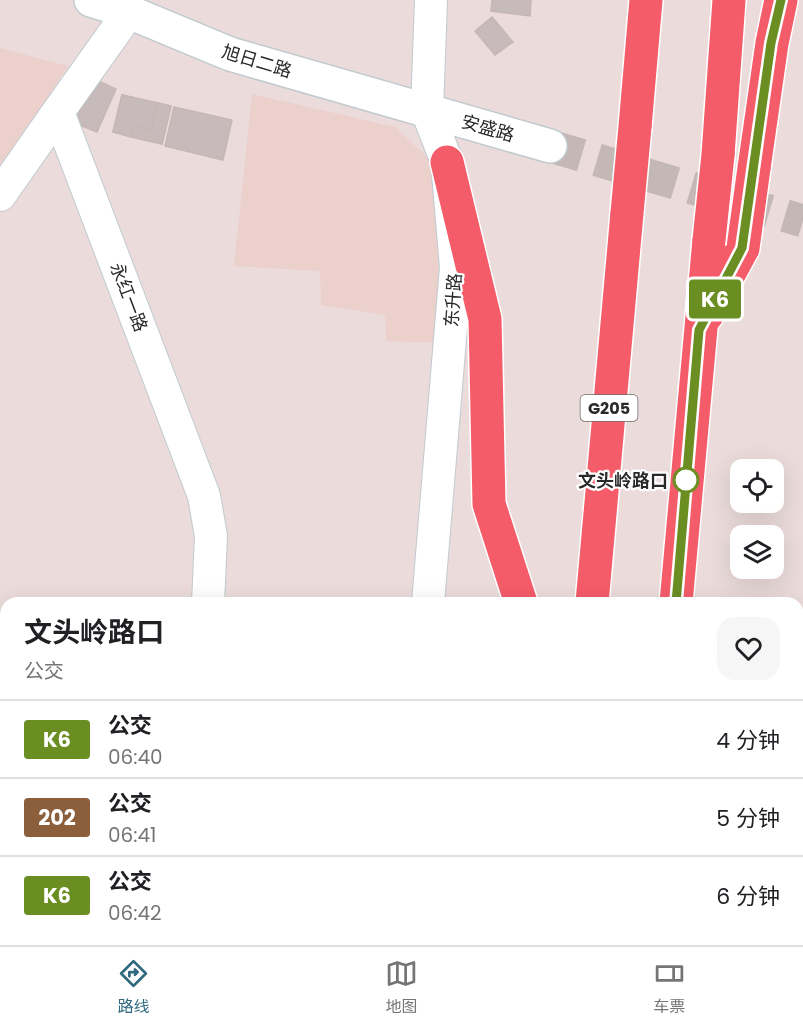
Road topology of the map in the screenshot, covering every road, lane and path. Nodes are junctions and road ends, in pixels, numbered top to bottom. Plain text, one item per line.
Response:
1 (91, 0) edge
2 (431, 0) edge
3 (646, 0) edge
4 (729, 0) edge
5 (781, 0) edge
6 (129, 12) junction
7 (427, 111) junction
8 (58, 112) junction
9 (550, 146) tunnel mouth
10 (447, 162) junction
11 (0, 195) edge
12 (699, 330) junction
13 (208, 597) edge
14 (428, 597) edge
15 (519, 597) edge
16 (593, 597) edge
17 (677, 597) edge

1 - 6 street, 旭日二路
2 - 7 street, 东升路
3 - 16 highway, G205, bridge
4 - 12 highway, bridge
5 - 12 highway, bridge
6 - 7 street, 旭日二路
6 - 8 street
7 - 9 street, 安盛路
7 - 10 street, 东升路
8 - 11 street
8 - 13 street, 永红一路
10 - 14 street, 东升路
10 - 15 highway
12 - 17 highway

